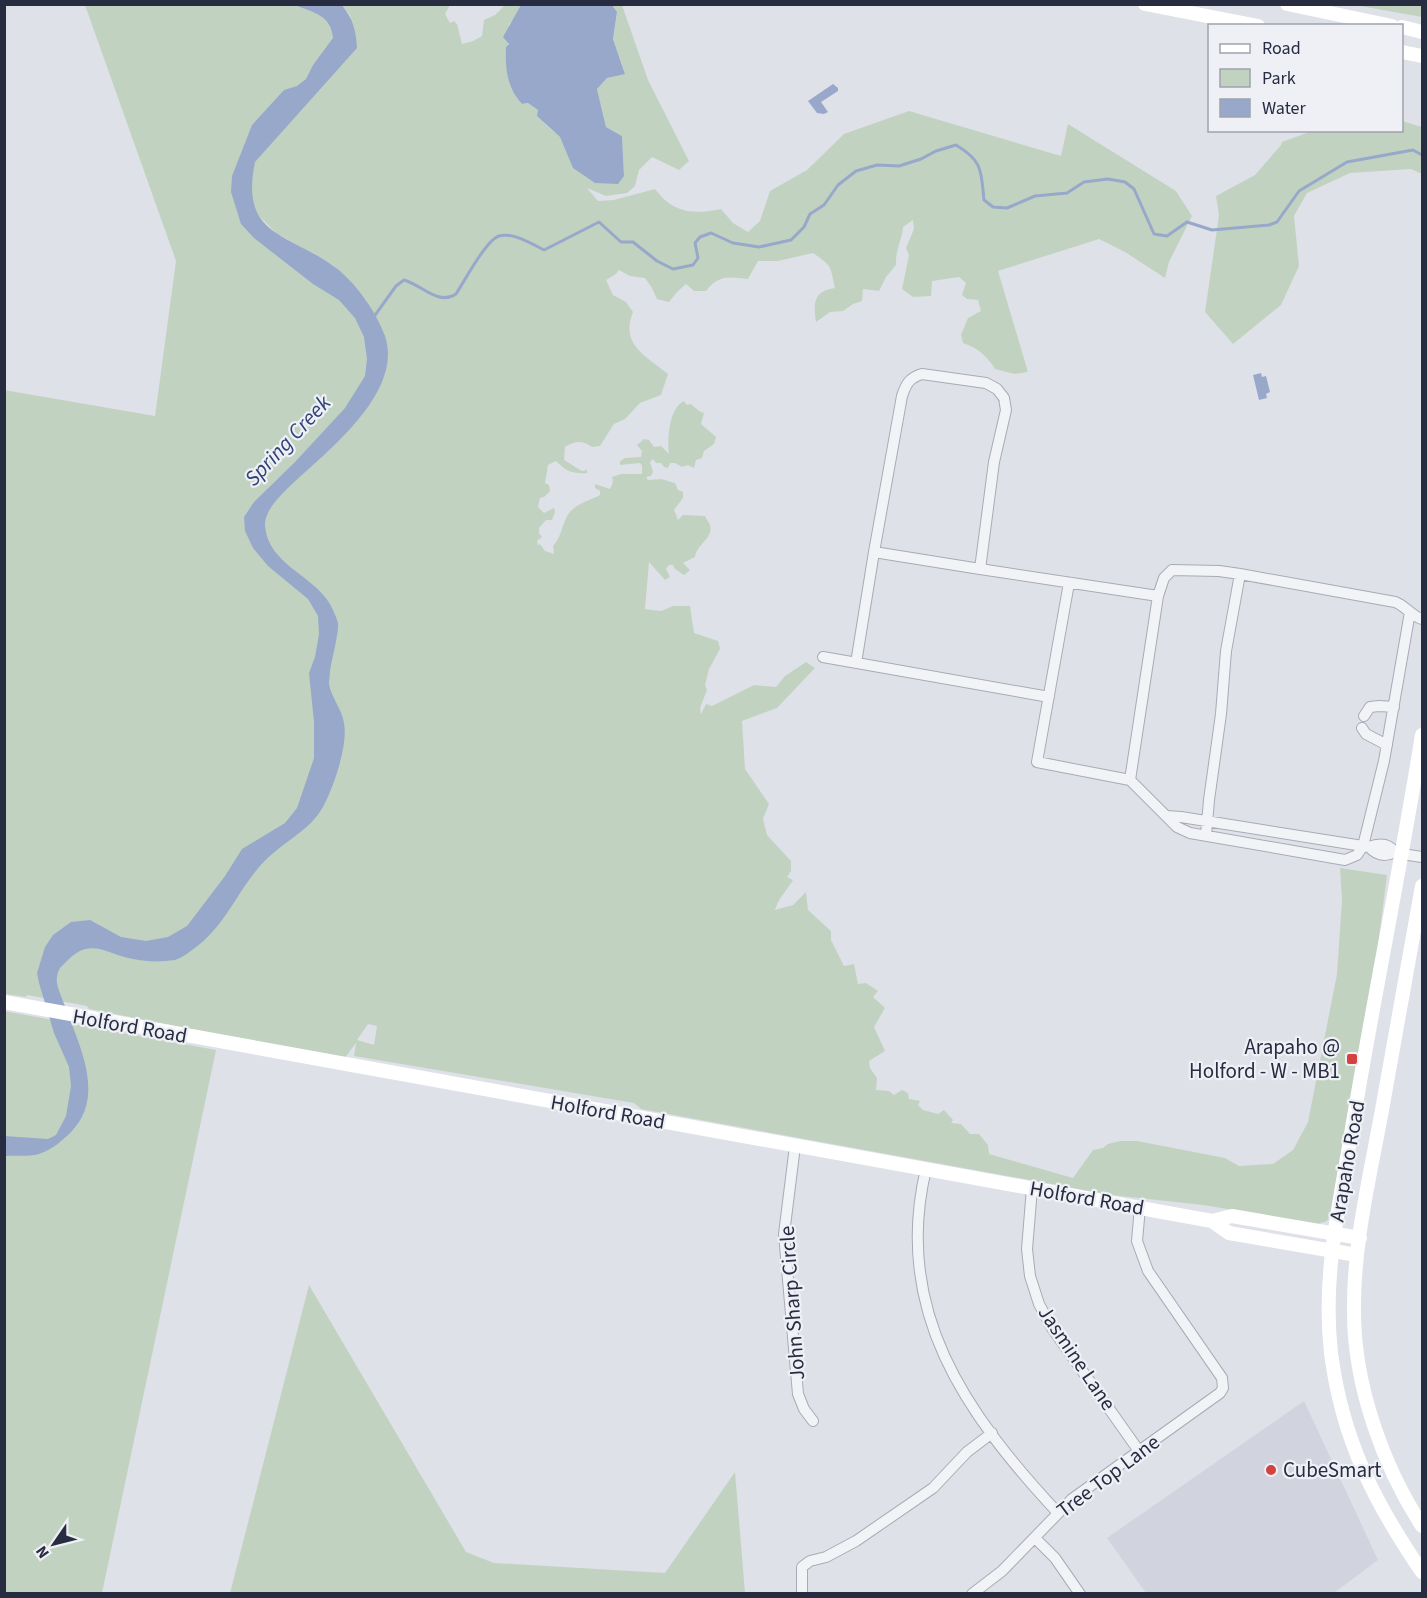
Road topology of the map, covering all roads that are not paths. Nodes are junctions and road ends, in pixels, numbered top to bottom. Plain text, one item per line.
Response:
1 (1145, 4) edge
2 (1287, 4) edge
3 (1248, 24) edge
4 (1382, 24) edge
5 (1403, 27) edge
6 (1422, 32) edge
7 (1403, 52) edge
8 (1422, 56) edge
9 (874, 552) junction
10 (980, 569) junction
11 (1240, 574) junction
12 (1069, 583) junction
13 (1158, 596) junction
14 (1410, 612) junction
15 (1422, 620) edge
16 (823, 657) dead end
17 (856, 663) junction
18 (1049, 697) junction
19 (1394, 707) junction
20 (1364, 716) dead end
21 (1362, 728) dead end
22 (1422, 735) edge
23 (1387, 745) junction
24 (1130, 780) junction
25 (1167, 816) junction
26 (1208, 822) junction
27 (1206, 835) junction
28 (1366, 847) junction
29 (1402, 854) junction
30 (1422, 857) edge
31 (1422, 886) edge
32 (11, 1004) edge
33 (795, 1146) junction
34 (926, 1169) junction
35 (1032, 1188) junction
36 (1140, 1207) junction
37 (1212, 1221) junction
38 (1334, 1234) junction
39 (1360, 1238) junction
40 (1331, 1251) junction
41 (1357, 1255) junction
42 (1370, 1412) junction
43 (1345, 1418) junction
44 (813, 1421) dead end
45 (992, 1433) junction
46 (1139, 1450) junction
47 (1058, 1513) junction
48 (1422, 1526) edge
49 (1035, 1538) junction
50 (1422, 1572) edge
51 (802, 1593) edge
52 (972, 1593) edge
53 (1080, 1593) edge

1 - 3 main road
2 - 4 main road
5 - 6 main road
7 - 8 main road
9 - 10 street
9 - 10 street
9 - 17 street
10 - 12 street
11 - 13 street
11 - 14 street
11 - 26 street
12 - 13 street
12 - 18 street
13 - 24 street
14 - 15 street
14 - 19 street
16 - 17 street
17 - 18 street
18 - 24 street
19 - 20 street
19 - 23 street
21 - 23 street
22 - 29 main road, Arapaho Road
23 - 28 street
24 - 25 street
25 - 26 street
25 - 27 street
26 - 27 street
26 - 28 street
27 - 28 street
29 - 30 street
29 - 38 main road, Arapaho Road
31 - 39 main road, Arapaho Road
32 - 33 main road, Holford Road
33 - 34 main road, Holford Road
33 - 44 street, John Sharp Circle
34 - 35 main road, Holford Road
34 - 45 street
35 - 36 main road, Holford Road
35 - 46 street, Jasmine Lane
36 - 37 main road, Holford Road
36 - 46 street, Tree Top Lane
37 - 38 main road, Holford Road
37 - 40 main road, Holford Road
38 - 39 main road, Holford Road
38 - 40 main road, Arapaho Road
39 - 41 main road, Arapaho Road
40 - 41 main road, Holford Road
40 - 43 main road, Arapaho Road
41 - 42 main road, Arapaho Road
42 - 43 main road
42 - 48 main road, Arapaho Road
43 - 50 main road, Arapaho Road
45 - 47 street
45 - 51 street
46 - 47 street, Tree Top Lane
47 - 49 street, Tree Top Lane
49 - 52 street, Tree Top Lane
49 - 53 street

